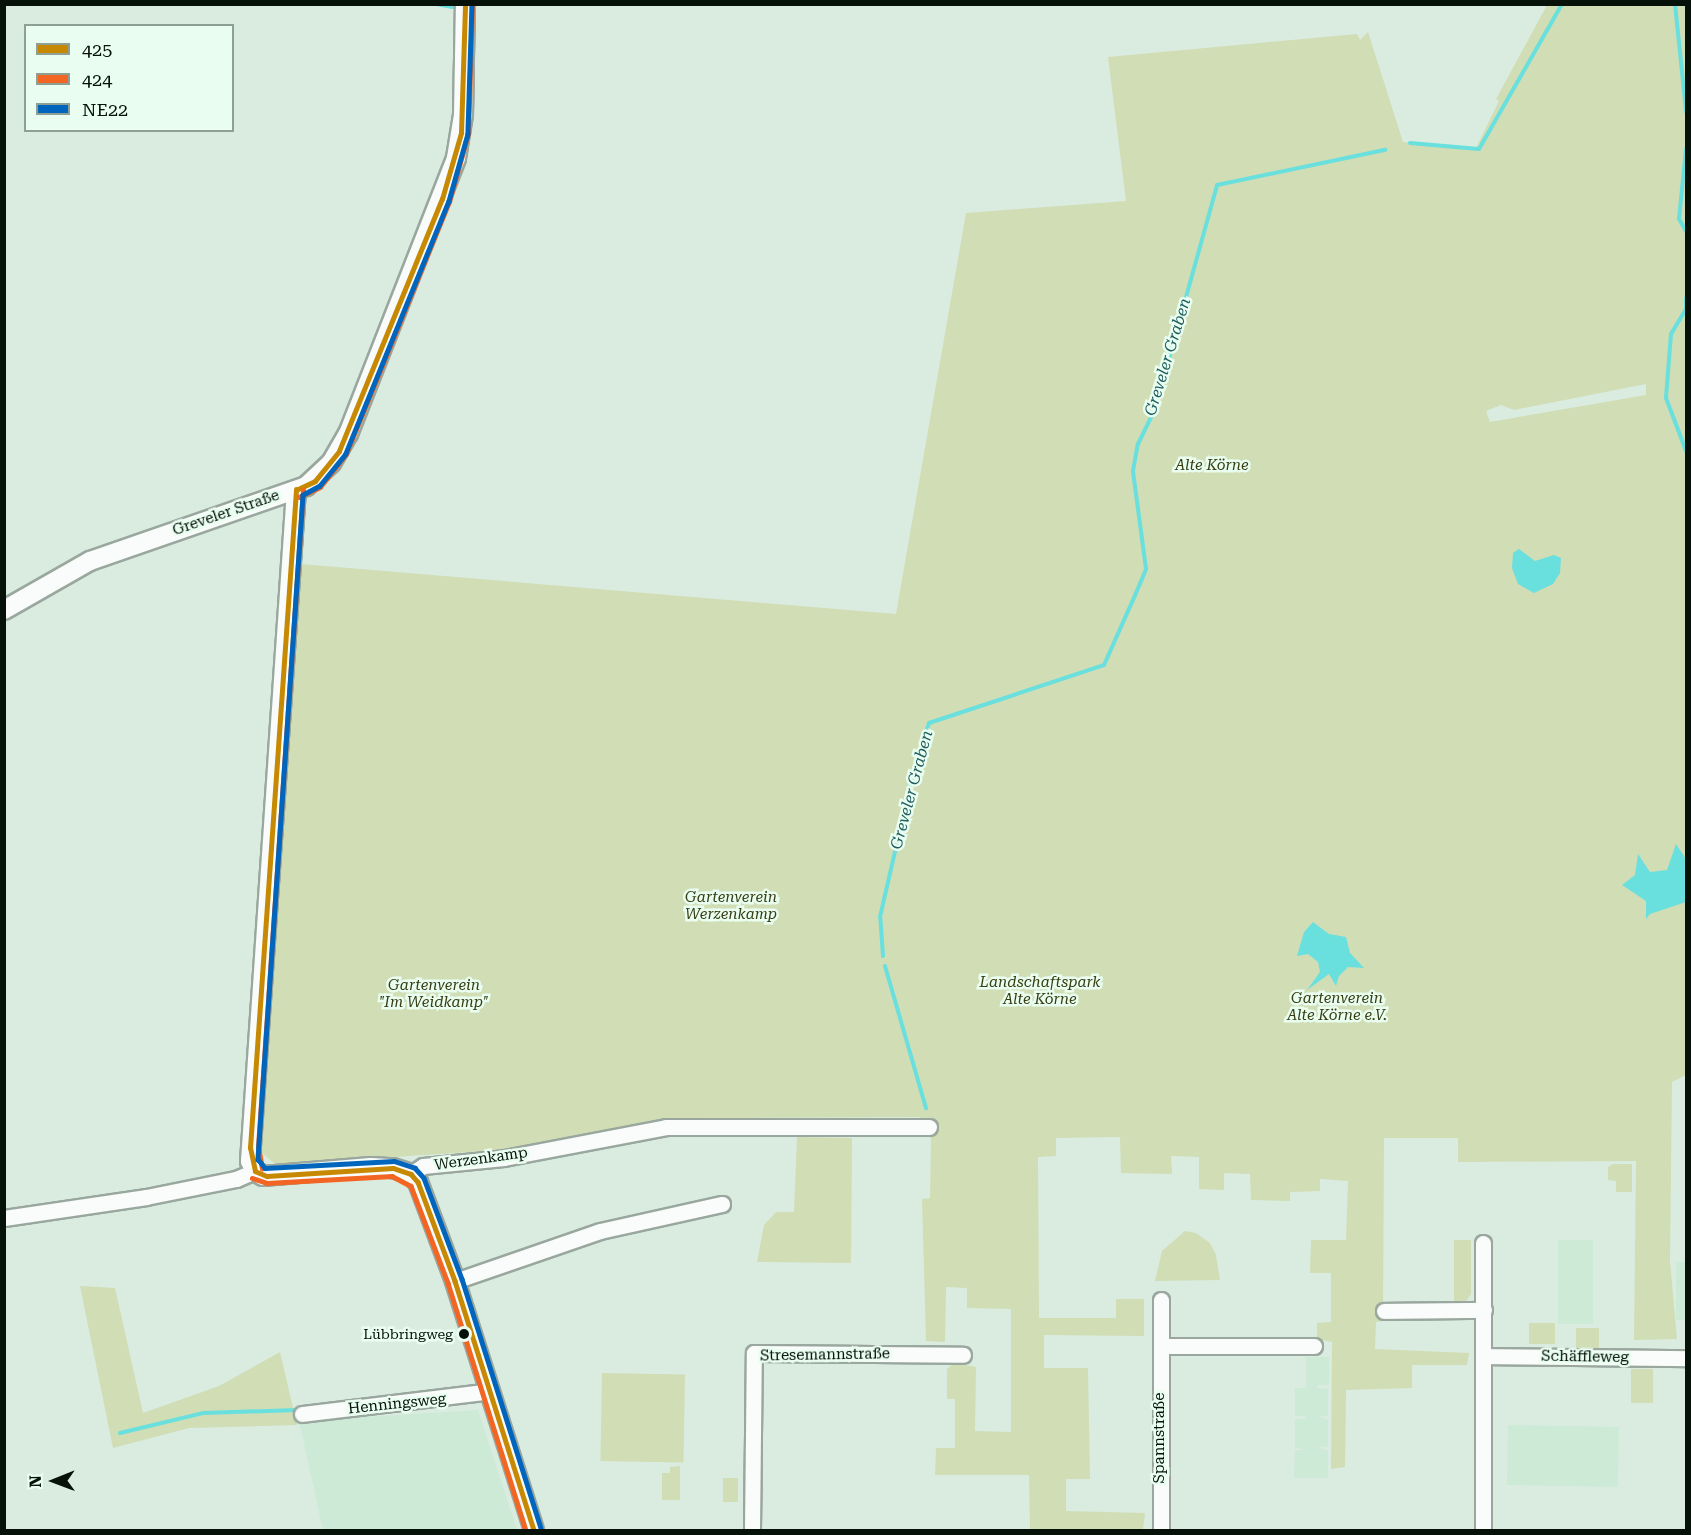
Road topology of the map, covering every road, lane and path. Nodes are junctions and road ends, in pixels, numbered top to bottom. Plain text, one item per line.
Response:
1 (465, 4) edge
2 (296, 490) junction
3 (4, 610) edge
4 (929, 1127) dead end
5 (255, 1171) junction
6 (411, 1174) junction
7 (722, 1204) dead end
8 (4, 1218) edge
9 (1483, 1243) dead end
10 (455, 1281) junction
11 (1161, 1300) dead end
12 (1484, 1310) junction
13 (1384, 1311) dead end
14 (1161, 1346) junction
15 (1314, 1346) dead end
16 (963, 1355) dead end
17 (1484, 1356) junction
18 (1686, 1358) edge
19 (491, 1391) junction
20 (302, 1414) dead end
21 (534, 1530) edge
22 (752, 1530) edge
23 (1161, 1530) edge
24 (1483, 1530) edge

1 - 2 street, Greveler Straße
2 - 3 street, Greveler Straße
2 - 5 street
4 - 6 street, Werzenkamp
5 - 6 street, Werzenkamp
5 - 8 street, Werzenkamp
6 - 10 street
7 - 10 street
9 - 12 street
10 - 19 street
11 - 14 street, Spannstraße
12 - 13 street
12 - 17 street
14 - 15 street
14 - 23 street, Spannstraße
16 - 22 street, Stresemannstraße
17 - 18 street, Schäffleweg
17 - 24 street
19 - 20 street, Henningsweg
19 - 21 street

